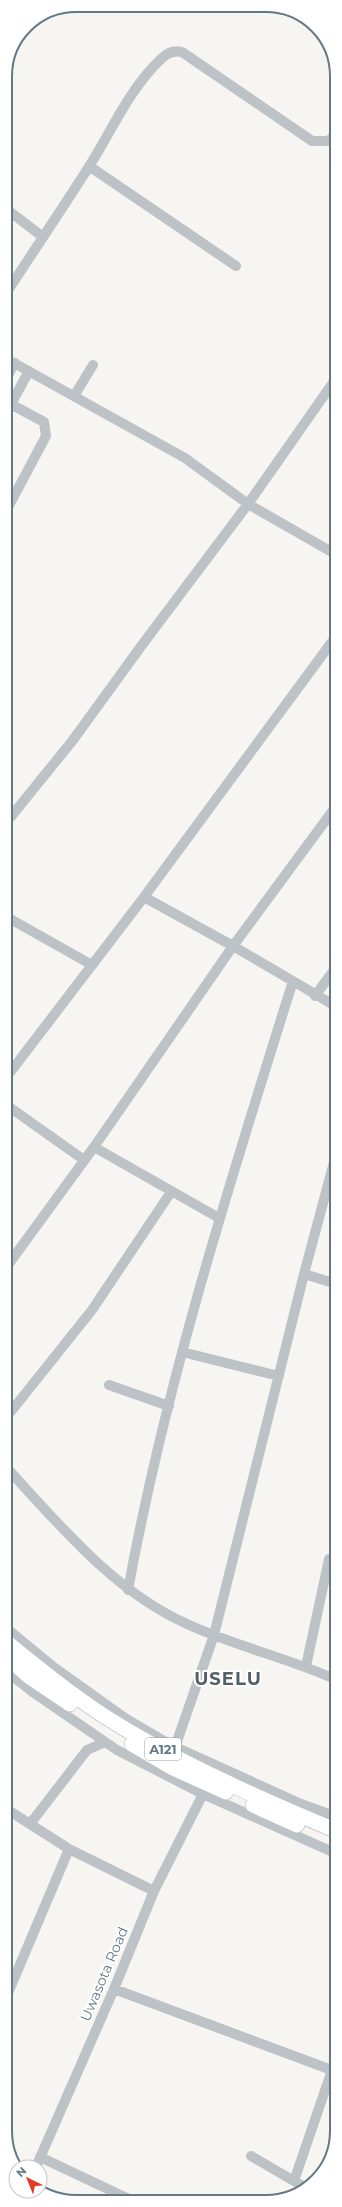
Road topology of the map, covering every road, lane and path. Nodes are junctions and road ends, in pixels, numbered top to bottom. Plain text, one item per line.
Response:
1 (330, 140) edge
2 (89, 166) junction
3 (12, 213) edge
4 (43, 237) junction
5 (236, 266) dead end
6 (12, 284) edge
7 (14, 363) joint
8 (93, 365) dead end
9 (12, 367) edge
10 (29, 371) junction
11 (330, 387) edge
12 (74, 396) junction
13 (12, 397) edge
14 (12, 405) edge
15 (12, 500) edge
16 (248, 504) junction
17 (330, 551) edge
18 (330, 645) edge
19 (330, 814) edge
20 (12, 815) edge
21 (144, 897) junction
22 (12, 920) edge
23 (233, 946) junction
24 (92, 965) junction
25 (330, 976) edge
26 (293, 981) junction
27 (315, 996) junction
28 (330, 1004) edge
29 (12, 1070) edge
30 (12, 1109) edge
31 (94, 1146) junction
32 (84, 1160) junction
33 (330, 1177) edge
34 (171, 1192) junction
35 (219, 1218) junction
36 (12, 1259) edge
37 (304, 1274) junction
38 (330, 1282) edge
39 (182, 1352) junction
40 (279, 1376) junction
41 (109, 1385) dead end
42 (169, 1406) junction
43 (12, 1410) edge
44 (12, 1473) edge
45 (329, 1559) dead end
46 (128, 1590) junction
47 (12, 1633) edge
48 (214, 1635) junction
49 (12, 1647) edge
50 (12, 1661) edge
51 (306, 1666) junction
52 (12, 1676) edge
53 (330, 1677) edge
54 (105, 1742) junction
55 (175, 1747) junction
56 (203, 1794) junction
57 (330, 1811) edge
58 (12, 1812) edge
59 (30, 1824) junction
60 (330, 1828) edge
61 (330, 1838) edge
62 (69, 1850) junction
63 (330, 1851) edge
64 (154, 1891) junction
65 (12, 1984) edge
66 (114, 1989) junction
67 (330, 2070) edge
68 (330, 2082) edge
69 (251, 2156) dead end
70 (40, 2157) joint
71 (294, 2181) junction
72 (300, 2185) edge
73 (120, 2195) edge

1 - 2 street
2 - 4 street
2 - 5 street
3 - 4 street
4 - 6 street
7 - 9 street
7 - 10 street
8 - 12 street
10 - 12 street
10 - 13 street
11 - 16 street
12 - 16 street
14 - 15 street
16 - 17 street
16 - 20 street
18 - 21 street
19 - 23 street
21 - 23 street
21 - 24 street
22 - 24 street
23 - 26 street
23 - 31 street
24 - 29 street
25 - 27 street
26 - 27 street
26 - 35 street
27 - 28 street
30 - 32 street
31 - 32 street
31 - 34 street
32 - 36 street
33 - 37 street
34 - 35 street
34 - 43 street
35 - 39 street
37 - 38 street
37 - 40 street
39 - 40 street
39 - 42 street
40 - 48 street
41 - 42 street
42 - 46 street
44 - 46 street
45 - 51 street
46 - 48 street
47 - 55 street
48 - 51 street
48 - 55 street
49 - 60 highway, A121
50 - 61 highway, A121
51 - 53 street
52 - 54 street
54 - 56 street
54 - 59 street
55 - 57 street
56 - 63 street
56 - 64 street, Uwasota Road
58 - 59 street
59 - 62 street
62 - 64 street
62 - 65 street
64 - 66 street, Uwasota Road
66 - 67 street
66 - 70 street, Uwasota Road
68 - 71 street
69 - 71 street
70 - 73 street
71 - 72 street

